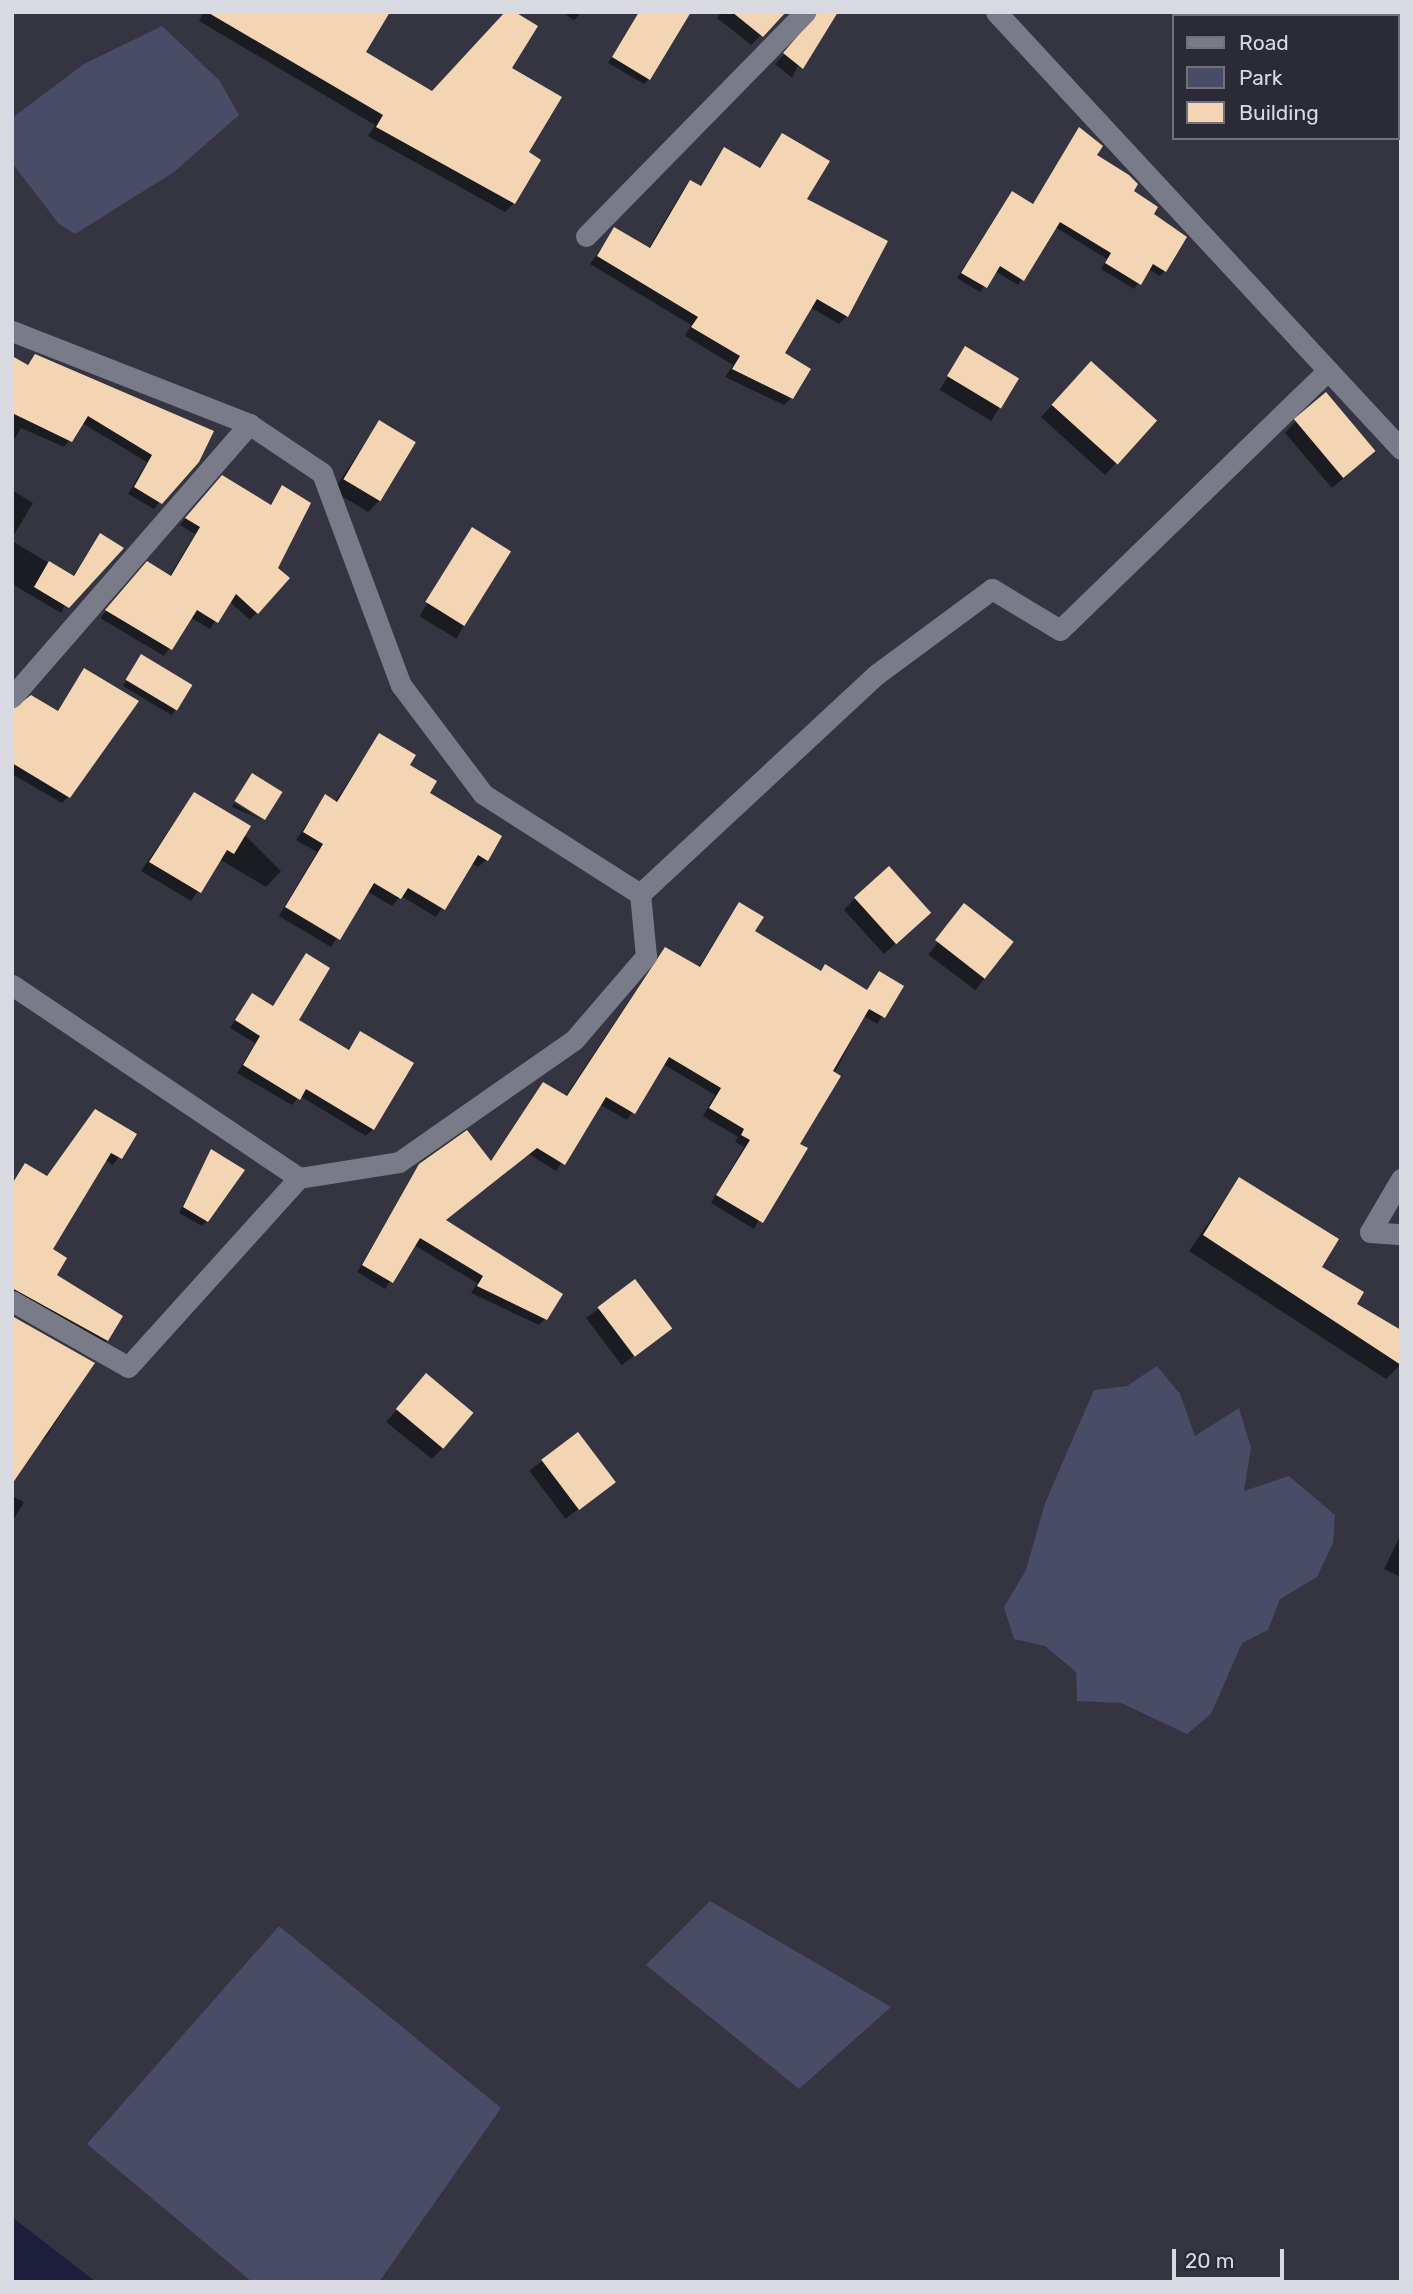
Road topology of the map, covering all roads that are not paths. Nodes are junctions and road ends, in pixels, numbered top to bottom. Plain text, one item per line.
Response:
1 (805, 12) edge
2 (996, 12) edge
3 (586, 236) dead end
4 (12, 331) edge
5 (1328, 370) junction
6 (249, 424) junction
7 (1401, 449) edge
8 (12, 696) edge
9 (640, 894) junction
10 (12, 985) edge
11 (299, 1178) junction
12 (1401, 1179) edge
13 (1401, 1234) edge
14 (12, 1301) edge

1 - 3 street
2 - 5 street
4 - 6 street
5 - 7 street
5 - 9 street
6 - 8 street
6 - 9 street
9 - 11 street
10 - 11 street
11 - 14 street
12 - 13 street

